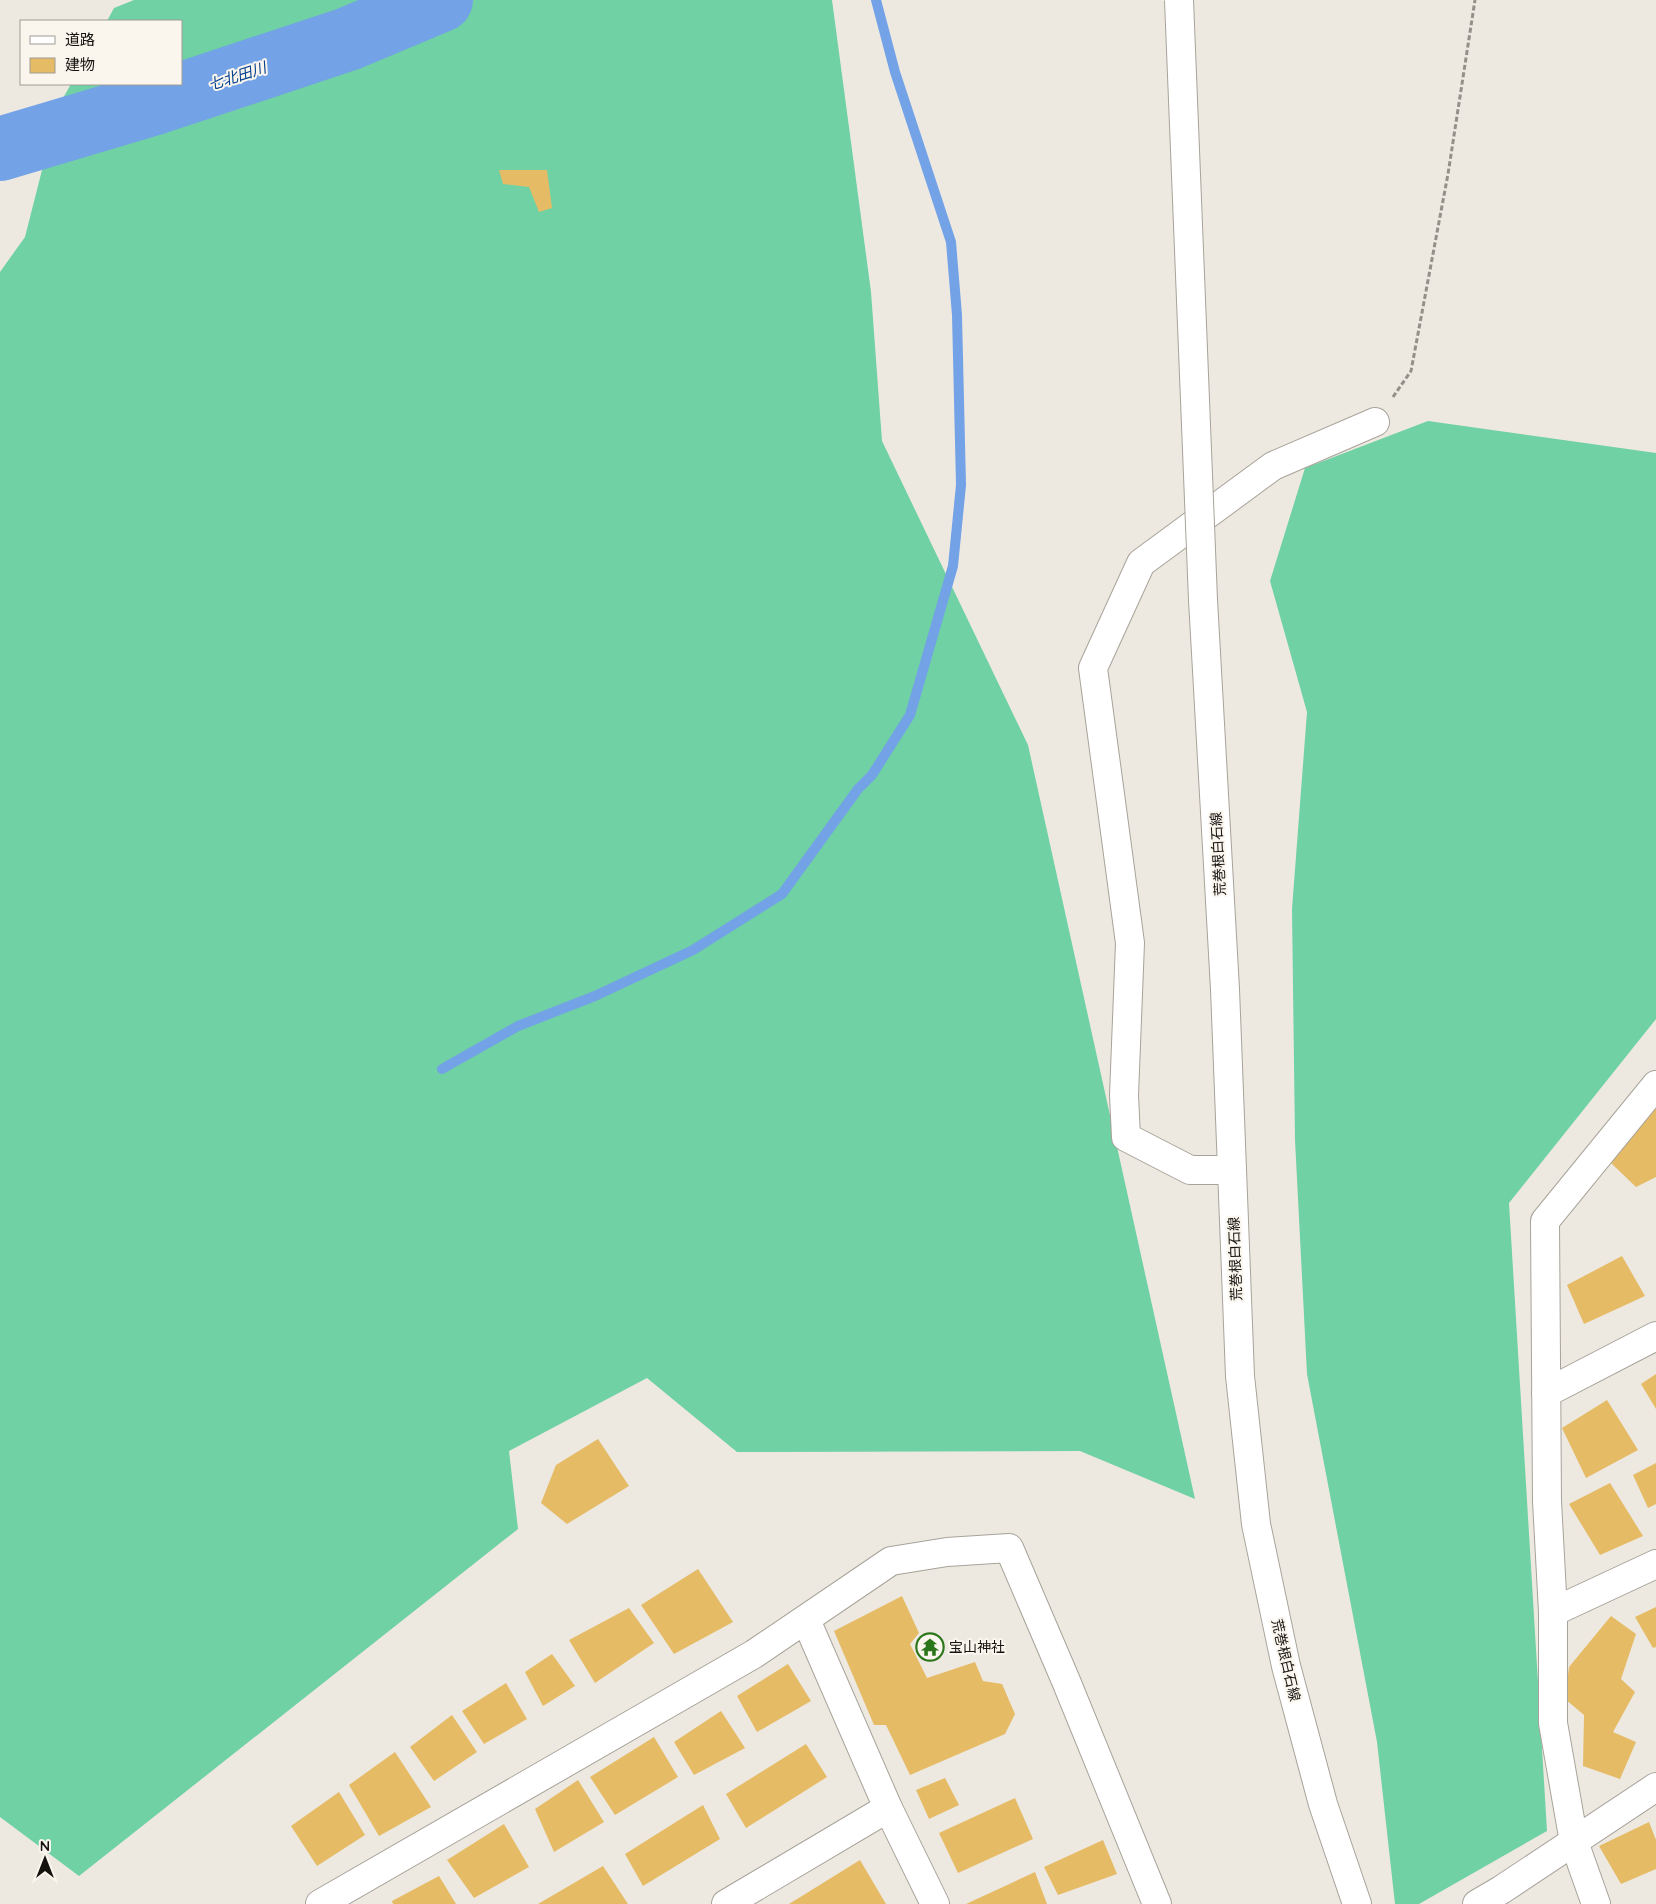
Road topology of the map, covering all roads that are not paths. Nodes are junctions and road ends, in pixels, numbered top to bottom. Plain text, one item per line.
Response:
1 (1179, 0) edge
2 (1375, 422) road end
3 (1656, 1085) edge
4 (1232, 1170) junction
5 (1656, 1336) edge
6 (1546, 1393) junction
7 (1656, 1564) edge
8 (1553, 1612) junction
9 (806, 1620) junction
10 (1656, 1787) edge
11 (888, 1808) junction
12 (1574, 1842) junction
13 (320, 1904) edge
14 (726, 1904) edge
15 (935, 1904) edge
16 (1157, 1904) edge
17 (1357, 1904) edge
18 (1477, 1904) edge
19 (1596, 1904) edge

1 - 4 street, 荒巻根白石線, bridge
2 - 4 street
3 - 6 street
4 - 17 street, 荒巻根白石線
5 - 6 street
6 - 8 street
7 - 8 street
8 - 12 street
9 - 11 street
9 - 13 street
9 - 16 street
10 - 12 street
11 - 14 street
11 - 15 street
12 - 18 street
12 - 19 street

